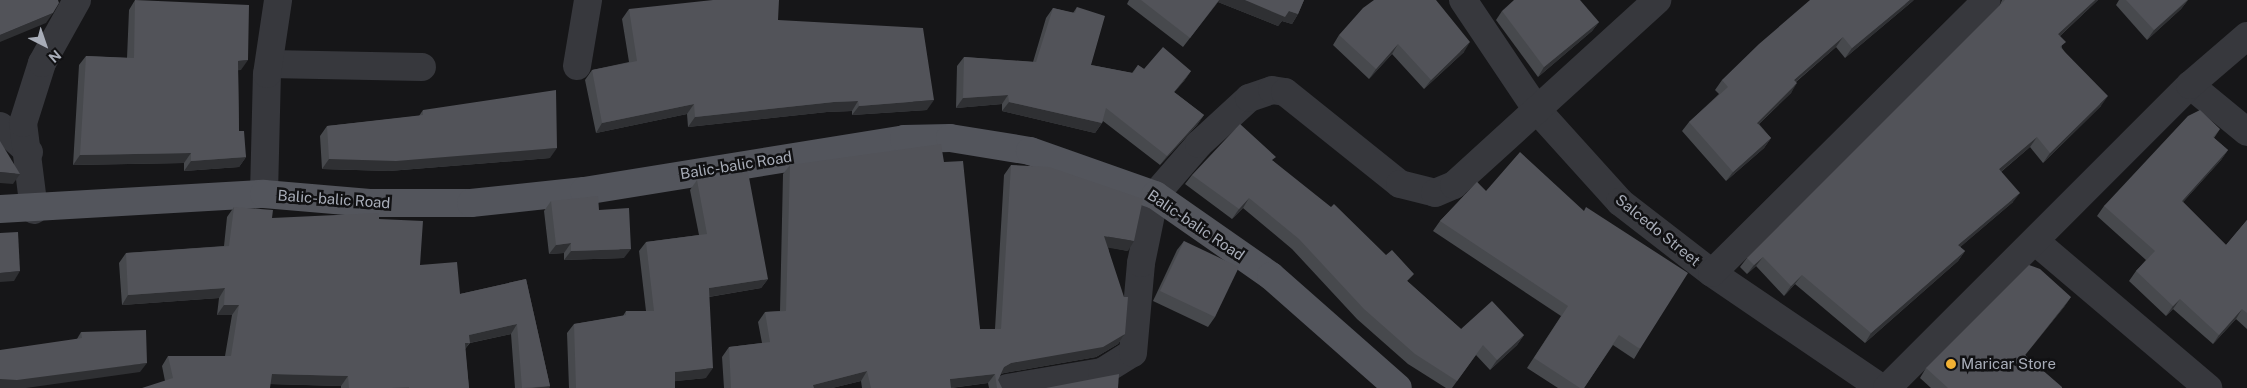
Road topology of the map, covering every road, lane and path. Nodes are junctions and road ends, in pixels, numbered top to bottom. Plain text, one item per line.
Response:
1 (77, 0) edge
2 (278, 0) edge
3 (588, 0) edge
4 (1463, 0) edge
5 (1657, 0) edge
6 (1987, 0) edge
7 (2247, 36) edge
8 (269, 64) junction
9 (578, 66) dead end
10 (422, 67) dead end
11 (2190, 85) junction
12 (1538, 110) junction
13 (0, 126) edge
14 (2247, 132) edge
15 (29, 152) junction
16 (264, 194) junction
17 (1155, 195) junction
18 (0, 209) edge
19 (34, 210) junction
20 (2036, 242) junction
21 (1712, 273) junction
22 (1007, 388) edge
23 (1398, 388) edge
24 (1881, 388) edge
25 (1887, 388) edge
26 (2208, 388) edge

1 - 15 street
2 - 8 street
3 - 9 street
4 - 12 street, Salcedo Street
5 - 12 street
6 - 21 street
7 - 11 street
8 - 10 street
8 - 16 street
11 - 14 street
11 - 20 street
12 - 17 street
12 - 21 street, Salcedo Street
13 - 15 street
15 - 19 street
16 - 17 main road, Balic-balic Road
16 - 19 main road, Balic-balic Road
17 - 22 street
17 - 23 main road, Balic-balic Road
18 - 19 main road, Balic-balic Road
20 - 25 street
20 - 26 street
21 - 24 street, Salcedo Street

